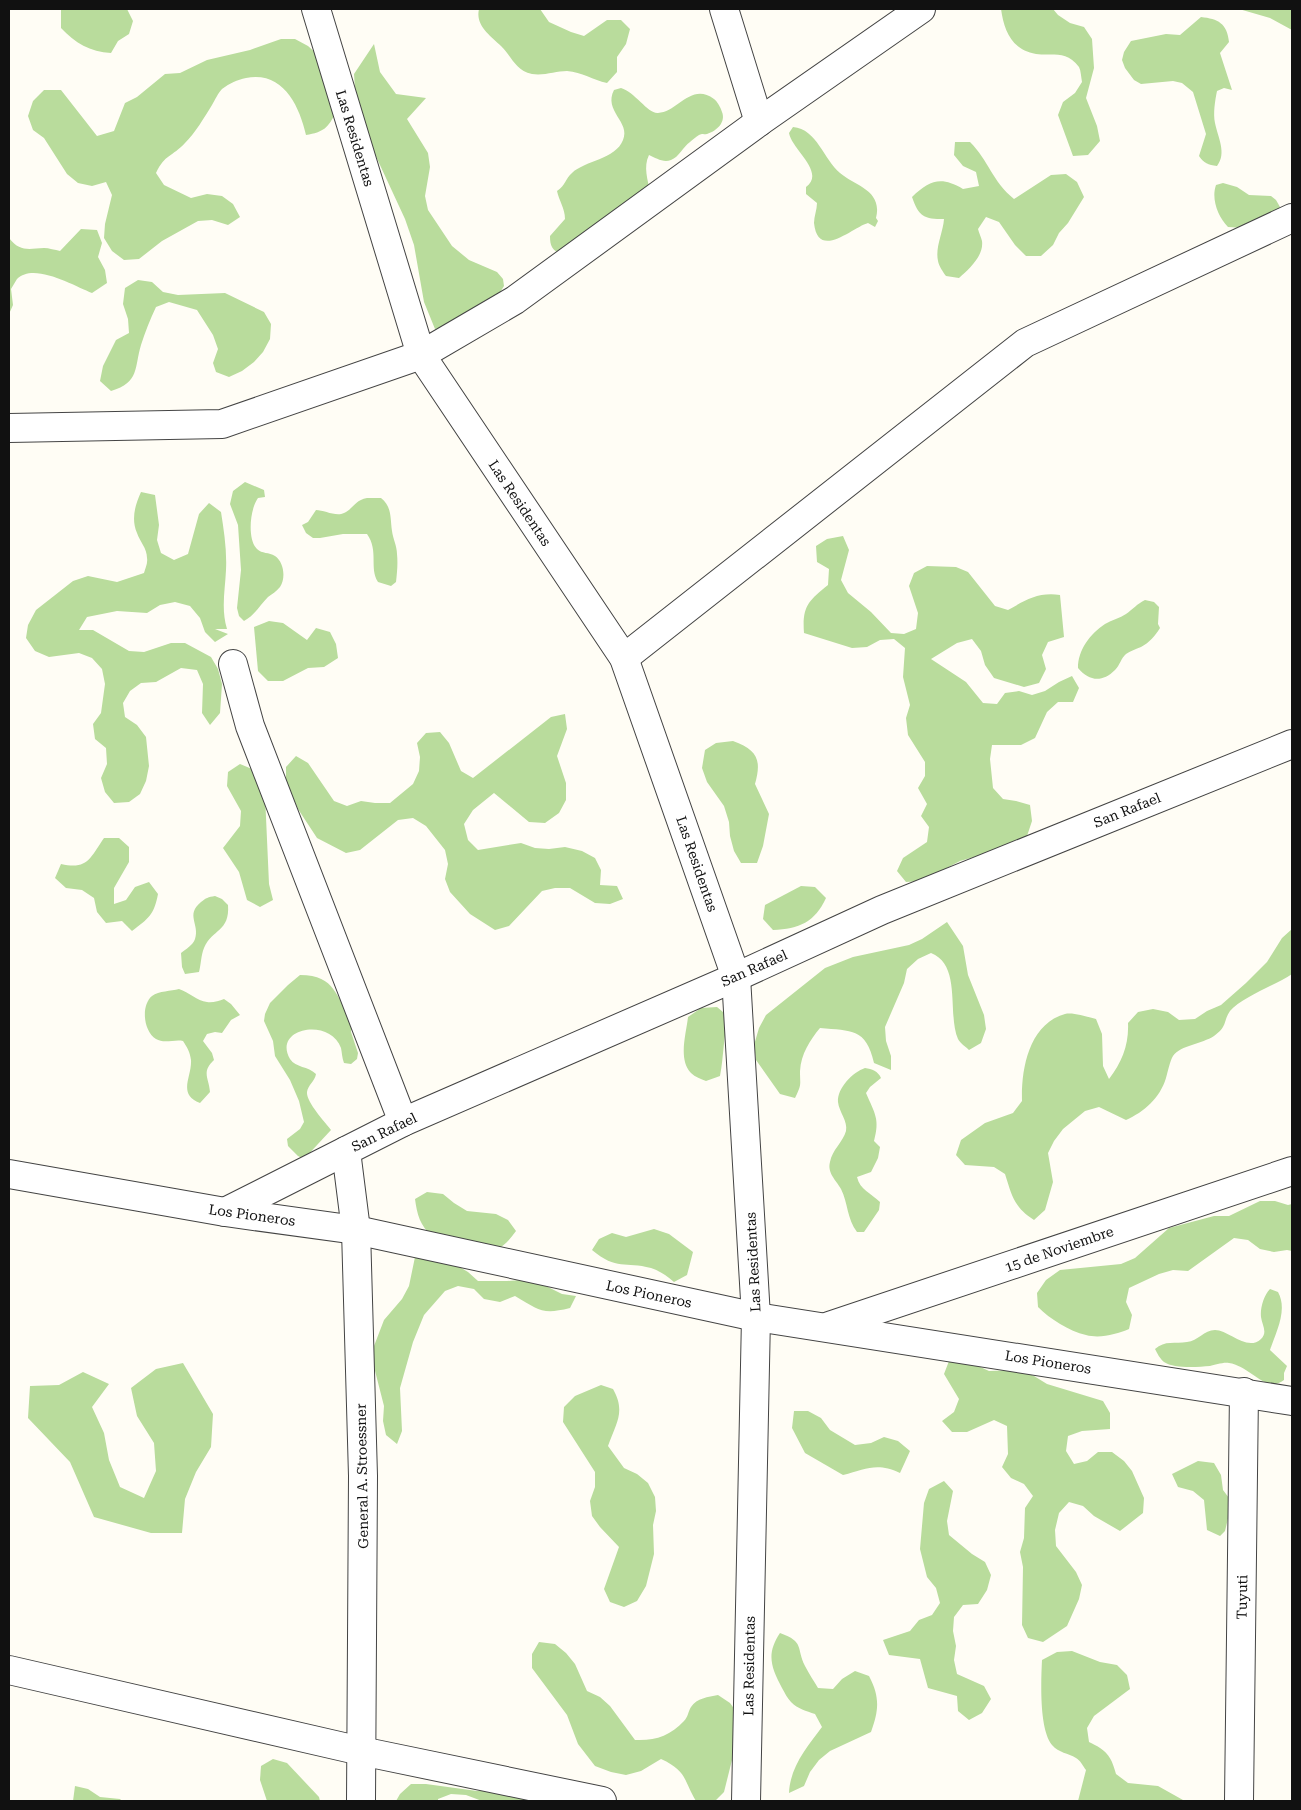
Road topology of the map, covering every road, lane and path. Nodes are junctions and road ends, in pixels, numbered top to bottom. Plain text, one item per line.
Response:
1 (316, 9) edge
2 (724, 9) edge
3 (921, 9) edge
4 (759, 122) junction
5 (1292, 218) edge
6 (421, 355) junction
7 (9, 428) edge
8 (624, 658) junction
9 (233, 664) dead end
10 (1292, 744) edge
11 (736, 976) junction
12 (404, 1122) junction
13 (346, 1151) junction
14 (1292, 1171) edge
15 (9, 1174) edge
16 (226, 1212) junction
17 (356, 1230) junction
18 (756, 1317) junction
19 (825, 1328) junction
20 (1244, 1392) junction
21 (1292, 1401) edge
22 (9, 1670) edge
23 (361, 1751) junction
24 (361, 1801) edge
25 (602, 1801) edge
26 (746, 1801) edge
27 (1239, 1801) edge

1 - 6 street, Las Residentas
2 - 4 street
3 - 4 street
4 - 6 street
5 - 8 street
6 - 7 street
6 - 8 street, Las Residentas
8 - 11 street, Las Residentas
9 - 12 street
10 - 11 street, San Rafael
11 - 12 street, San Rafael
11 - 18 street, Las Residentas
12 - 13 street, San Rafael
13 - 16 street, San Rafael
13 - 17 street, General A. Stroessner
14 - 19 street, 15 de Noviembre
15 - 16 street, Los Pioneros
16 - 17 street, Los Pioneros
17 - 18 street, Los Pioneros
17 - 23 street, General A. Stroessner
18 - 19 street, Los Pioneros
18 - 26 street, Las Residentas
19 - 20 street, Los Pioneros
20 - 21 street, Los Pioneros
20 - 27 street, Tuyuti
22 - 23 street
23 - 24 street, General A. Stroessner
23 - 25 street

